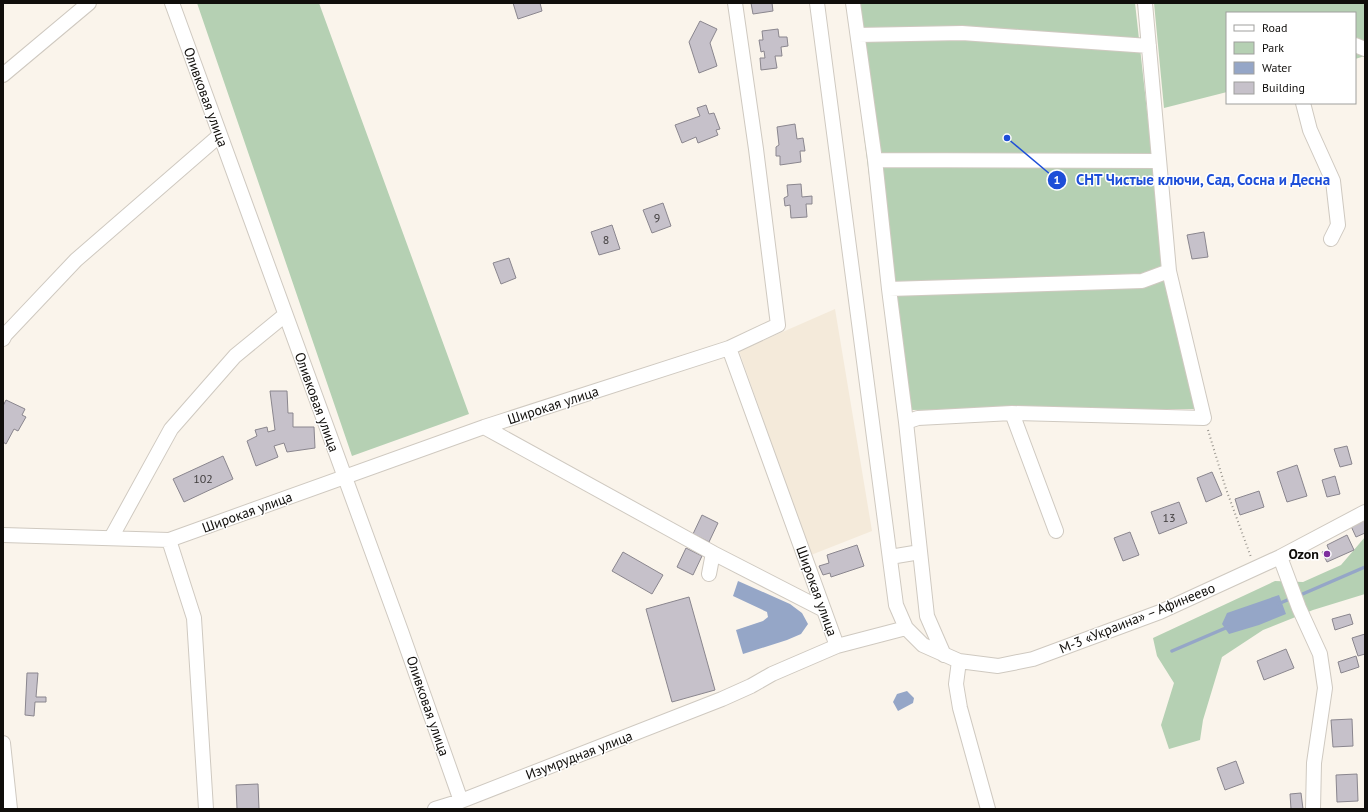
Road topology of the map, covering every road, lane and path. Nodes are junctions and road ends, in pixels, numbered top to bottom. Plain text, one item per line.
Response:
1 (89, 3) edge
2 (172, 3) edge
3 (735, 3) edge
4 (817, 3) edge
5 (853, 3) edge
6 (1145, 3) edge
7 (858, 35) junction
8 (1149, 46) junction
9 (3, 75) edge
10 (1303, 104) edge
11 (220, 135) junction
12 (875, 160) junction
13 (1159, 161) junction
14 (1331, 240) dead end
15 (1168, 272) junction
16 (889, 289) junction
17 (286, 315) junction
18 (3, 339) edge
19 (729, 348) junction
20 (1012, 413) junction
21 (1204, 418) junction
22 (912, 420) junction
23 (484, 427) junction
24 (344, 477) junction
25 (1365, 512) edge
26 (1056, 531) dead end
27 (3, 535) edge
28 (111, 538) junction
29 (169, 540) junction
30 (920, 552) junction
31 (713, 553) junction
32 (890, 557) junction
33 (1280, 557) junction
34 (1257, 567) junction
35 (709, 574) dead end
36 (824, 610) junction
37 (906, 628) junction
38 (837, 646) junction
39 (944, 655) junction
40 (959, 661) junction
41 (3, 743) edge
42 (461, 801) junction
43 (10, 809) edge
44 (206, 809) edge
45 (435, 809) edge
46 (988, 809) edge
47 (1313, 809) edge

1 - 9 street
2 - 11 street, Оливковая улица
3 - 19 street
4 - 32 street
5 - 7 street
6 - 8 street
7 - 8 street
7 - 12 street
8 - 13 street
10 - 14 street
11 - 17 street, Оливковая улица
11 - 18 street
12 - 13 street
12 - 16 street
13 - 15 street
15 - 16 street
15 - 21 street
16 - 22 street
17 - 24 street, Оливковая улица
17 - 28 street
19 - 23 street, Широкая улица
19 - 36 street, Широкая улица
20 - 21 street
20 - 22 street
20 - 26 street
21 - 34 path
22 - 30 street
23 - 24 street, Широкая улица
23 - 31 street
24 - 29 street, Широкая улица
24 - 42 street, Оливковая улица
25 - 33 street, М-3 «Украина» – Афинеево
27 - 28 street, Широкая улица
28 - 29 street, Широкая улица
29 - 44 street
30 - 32 street
30 - 39 street
31 - 35 street
31 - 36 street
32 - 37 street
33 - 34 street, М-3 «Украина» – Афинеево
33 - 47 street
34 - 40 street, М-3 «Украина» – Афинеево
36 - 38 street, Широкая улица
37 - 38 street, Широкая улица
37 - 39 street, М-3 «Украина» – Афинеево
38 - 42 street, Изумрудная улица
39 - 40 street, М-3 «Украина» – Афинеево
40 - 46 street
41 - 43 street
42 - 45 street, Изумрудная улица

